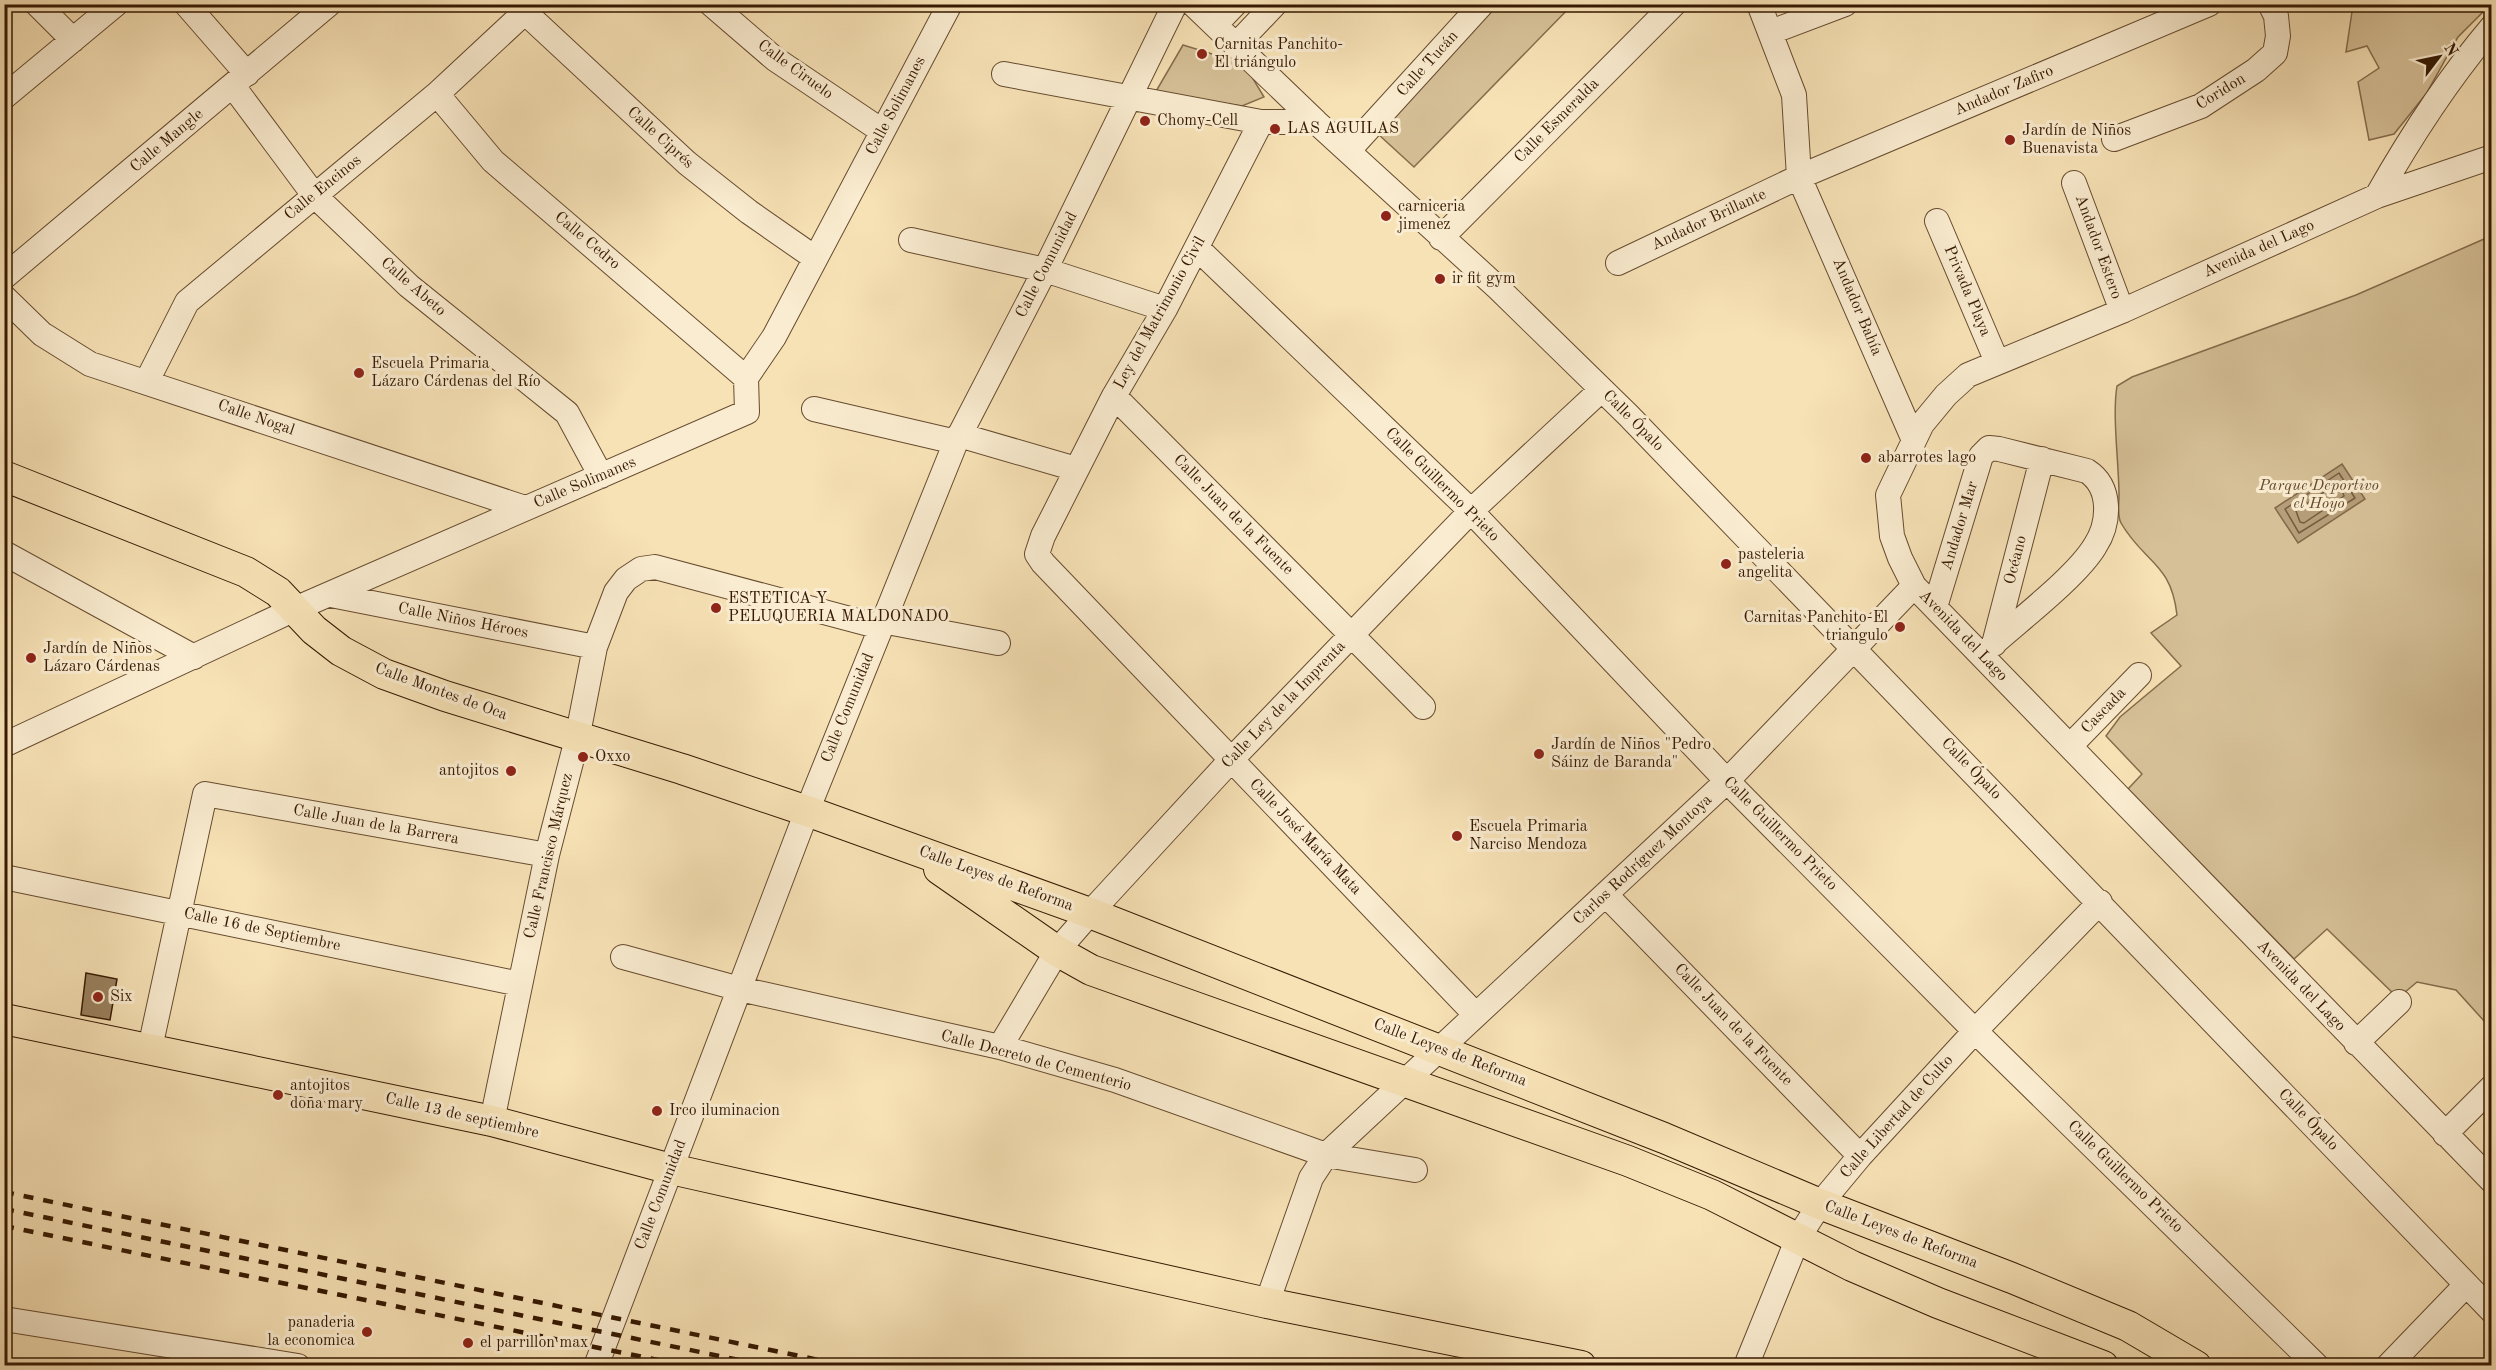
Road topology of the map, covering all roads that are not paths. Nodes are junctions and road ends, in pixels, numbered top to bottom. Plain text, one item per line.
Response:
1 (37, 4) edge
2 (116, 4) edge
3 (186, 4) edge
4 (329, 4) edge
5 (711, 4) edge
6 (950, 4) edge
7 (1175, 4) edge
8 (1193, 4) edge
9 (1235, 4) edge
10 (1275, 4) edge
11 (1482, 4) edge
12 (1674, 4) edge
13 (1759, 4) edge
14 (1845, 4) edge
15 (2209, 4) edge
16 (2270, 4) edge
17 (519, 9) edge
18 (1215, 25) junction
19 (2492, 27) edge
20 (1771, 32) junction
21 (73, 40) junction
22 (1237, 44) junction
23 (1004, 74) dead end
24 (240, 80) junction
25 (437, 94) junction
26 (4, 97) edge
27 (1131, 97) junction
28 (1261, 122) junction
29 (1316, 122) junction
30 (882, 131) junction
31 (2114, 139) dead end
32 (1349, 150) junction
33 (2492, 157) edge
34 (1799, 177) junction
35 (2074, 183) dead end
36 (314, 195) junction
37 (2378, 196) junction
38 (1937, 221) dead end
39 (1441, 238) junction
40 (911, 240) dead end
41 (1197, 248) junction
42 (815, 258) junction
43 (1618, 263) dead end
44 (1045, 270) junction
45 (4, 277) edge
46 (4, 297) edge
47 (1165, 309) junction
48 (2122, 311) junction
49 (1997, 362) junction
50 (746, 378) junction
51 (147, 381) junction
52 (1601, 390) junction
53 (1113, 396) junction
54 (814, 409) dead end
55 (958, 438) junction
56 (1913, 438) junction
57 (2042, 459) junction
58 (1076, 469) junction
59 (4, 476) edge
60 (601, 476) junction
61 (525, 508) junction
62 (1471, 511) junction
63 (4, 553) edge
64 (1037, 554) joint
65 (1914, 586) junction
66 (331, 595) junction
67 (1935, 607) junction
68 (295, 609) junction
69 (881, 624) junction
70 (1353, 635) junction
71 (998, 643) dead end
72 (595, 647) junction
73 (1853, 647) junction
74 (1988, 650) junction
75 (194, 657) junction
76 (2139, 675) dead end
77 (1423, 707) dead end
78 (577, 739) junction
79 (4, 745) edge
80 (2070, 746) junction
81 (1230, 760) junction
82 (1727, 781) junction
83 (807, 812) junction
84 (907, 847) junction
85 (548, 855) junction
86 (4, 877) edge
87 (1606, 895) junction
88 (2100, 902) junction
89 (179, 913) junction
90 (1090, 913) junction
91 (1057, 951) junction
92 (623, 957) dead end
93 (520, 984) junction
94 (740, 989) junction
95 (2399, 1002) dead end
96 (1475, 1014) junction
97 (4, 1019) edge
98 (1975, 1031) junction
99 (2356, 1043) junction
100 (1000, 1047) junction
101 (150, 1048) junction
102 (1441, 1050) junction
103 (1406, 1081) junction
104 (2492, 1087) edge
105 (492, 1121) junction
106 (2445, 1134) junction
107 (1326, 1155) junction
108 (1860, 1156) junction
109 (671, 1169) junction
110 (1415, 1170) dead end
111 (2492, 1181) edge
112 (1820, 1204) junction
113 (1798, 1238) junction
114 (2466, 1285) junction
115 (1267, 1302) junction
116 (2492, 1311) edge
117 (4, 1318) edge
118 (298, 1365) edge
119 (596, 1365) edge
120 (1581, 1365) edge
121 (1746, 1365) edge
122 (2103, 1365) edge
123 (2196, 1365) edge
124 (2317, 1365) edge
125 (2388, 1365) edge

1 - 21 street
2 - 21 street
3 - 24 street, Calle Abeto
4 - 24 street, Calle Mangle
5 - 30 street, Calle Ciruelo
6 - 30 street, Calle Solimanes
7 - 27 street, Calle Comunidad
8 - 18 street, Calle Ópalo
9 - 18 street
10 - 22 street
11 - 32 street, Calle Tucán
12 - 39 street, Calle Esmeralda
13 - 20 street
14 - 20 street
15 - 34 street, Andador Zafiro
16 - 31 street, Coridon
17 - 25 street, Calle Encinos
17 - 42 street, Calle Ciprés
18 - 22 street, Calle Ópalo
19 - 37 street
20 - 34 street
21 - 26 street
22 - 29 street, Calle Ópalo
23 - 27 street
24 - 36 street, Calle Abeto
24 - 45 street, Calle Mangle
25 - 36 street, Calle Encinos
25 - 50 street, Calle Cedro
27 - 28 street
27 - 44 street, Calle Comunidad
28 - 29 street
28 - 41 street, Ley del Matrimonio Civil
29 - 32 street, Calle Ópalo
30 - 42 street, Calle Solimanes
32 - 39 street, Calle Ópalo
33 - 37 street, Avenida del Lago
34 - 43 street, Andador Brillante
34 - 56 street, Andador Bahía
35 - 48 street, Andador Estero
36 - 51 street, Calle Encinos
36 - 60 street, Calle Abeto
37 - 48 street, Avenida del Lago
38 - 49 street, Privada Playa
39 - 52 street, Calle Ópalo
40 - 44 street
41 - 47 street, Ley del Matrimonio Civil
41 - 62 street, Calle Guillermo Prieto
42 - 50 street, Calle Solimanes
44 - 47 street
44 - 55 street, Calle Comunidad
46 - 51 street, Calle Nogal
47 - 53 street, Ley del Matrimonio Civil
48 - 49 street, Avenida del Lago
49 - 56 street, Avenida del Lago
50 - 60 street, Calle Solimanes
51 - 61 street, Calle Nogal
52 - 62 street, Calle Ley de la Imprenta
52 - 73 street, Calle Ópalo
53 - 58 street, Ley del Matrimonio Civil
53 - 70 street, Calle Juan de la Fuente
54 - 55 street
55 - 58 street
55 - 69 street, Calle Comunidad
56 - 65 street, Avenida del Lago
57 - 67 street, Andador Mar
57 - 74 street, Océano
57 - 74 street
58 - 64 street, Ley del Matrimonio Civil
59 - 68 main road, Calle Montes de Oca
60 - 61 street, Calle Solimanes
61 - 66 street, Calle Solimanes
62 - 70 street, Calle Ley de la Imprenta
62 - 82 street, Calle Guillermo Prieto
63 - 75 street
64 - 81 street, Calle José María Mata
65 - 67 street, Avenida del Lago
65 - 73 street, Carlos Rodríguez Montoya
66 - 68 street, Calle Solimanes
66 - 72 street, Calle Niños Héroes
67 - 74 street, Avenida del Lago
68 - 75 street, Calle Solimanes
68 - 78 main road, Calle Montes de Oca
69 - 71 street
69 - 72 street, Calle Francisco Márquez
69 - 83 street, Calle Comunidad
70 - 77 street, Calle Juan de la Fuente
70 - 81 street, Calle Ley de la Imprenta
72 - 78 street, Calle Francisco Márquez
73 - 82 street, Carlos Rodríguez Montoya
73 - 88 street, Calle Ópalo
74 - 80 street, Avenida del Lago
75 - 79 street, Calle Solimanes
76 - 80 street, Cascada
78 - 83 main road, Calle Montes de Oca
78 - 85 street, Calle Francisco Márquez
80 - 99 street, Avenida del Lago
81 - 90 street, Calle Ley de la Imprenta
81 - 96 street, Calle José María Mata
82 - 87 street, Carlos Rodríguez Montoya
82 - 98 street, Calle Guillermo Prieto
83 - 84 main road, Calle Montes de Oca
83 - 94 street, Calle Comunidad
84 - 90 main road, Calle Leyes de Reforma
84 - 91 main road, Calle Leyes de Reforma
85 - 89 street, Calle Juan de la Barrera
85 - 93 street, Calle Francisco Márquez
86 - 89 street, Calle 16 de Septiembre
87 - 96 street, Carlos Rodríguez Montoya
87 - 108 street, Calle Juan de la Fuente
88 - 98 street, Calle Libertad de Culto
88 - 114 street, Calle Ópalo
89 - 93 street, Calle 16 de Septiembre
89 - 101 street
90 - 91 street, Calle Ley de la Imprenta
90 - 102 main road, Calle Leyes de Reforma
91 - 100 street, Calle Ley de la Imprenta
91 - 103 main road, Calle Leyes de Reforma
92 - 94 street, Calle Decreto de Cementerio
93 - 105 street, Calle Francisco Márquez
94 - 100 street, Calle Decreto de Cementerio
94 - 109 street, Calle Comunidad
95 - 99 street
96 - 102 street, Carlos Rodríguez Montoya
97 - 101 main road, Calle 13 de septiembre
98 - 108 street, Calle Libertad de Culto
98 - 124 street, Calle Guillermo Prieto
99 - 106 street, Avenida del Lago
100 - 107 street, Calle Decreto de Cementerio
101 - 105 main road, Calle 13 de septiembre
102 - 103 street, Carlos Rodríguez Montoya
102 - 112 main road, Calle Leyes de Reforma
103 - 107 street, Carlos Rodríguez Montoya
103 - 113 main road, Calle Leyes de Reforma
104 - 106 street
105 - 109 main road, Calle 13 de septiembre
106 - 111 street, Avenida del Lago
107 - 110 street, Calle Decreto de Cementerio
107 - 115 street, Carlos Rodríguez Montoya
108 - 112 street, Calle Libertad de Culto
109 - 115 main road, Calle 13 de septiembre
109 - 119 street, Calle Comunidad
112 - 113 street, Calle Libertad de Culto
112 - 123 main road, Calle Leyes de Reforma
113 - 121 street, Calle Libertad de Culto
113 - 122 main road, Calle Leyes de Reforma
114 - 116 street, Calle Ópalo
114 - 125 street
115 - 120 main road, Calle 13 de septiembre
117 - 118 street

